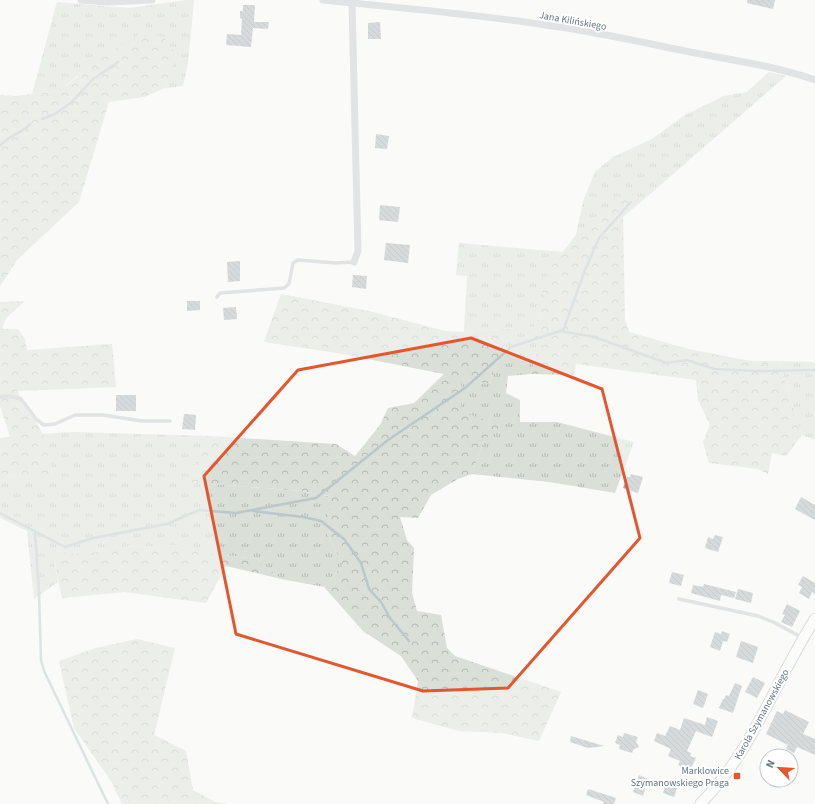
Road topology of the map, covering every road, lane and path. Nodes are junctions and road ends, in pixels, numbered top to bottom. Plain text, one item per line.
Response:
1 (81, 0) edge
2 (152, 0) edge
3 (323, 0) edge
4 (352, 3) junction
5 (815, 80) edge
6 (354, 262) joint
7 (217, 296) dead end
8 (0, 397) edge
9 (170, 421) dead end
10 (679, 599) dead end
11 (815, 619) edge
12 (803, 638) junction
13 (700, 804) edge

1 - 2 street
3 - 4 street, Jana Kilińskiego
4 - 5 street, Jana Kilińskiego
4 - 6 street
6 - 7 lane
8 - 9 lane
10 - 12 lane
11 - 12 street, Karola Szymanowskiego
12 - 13 street, Karola Szymanowskiego

